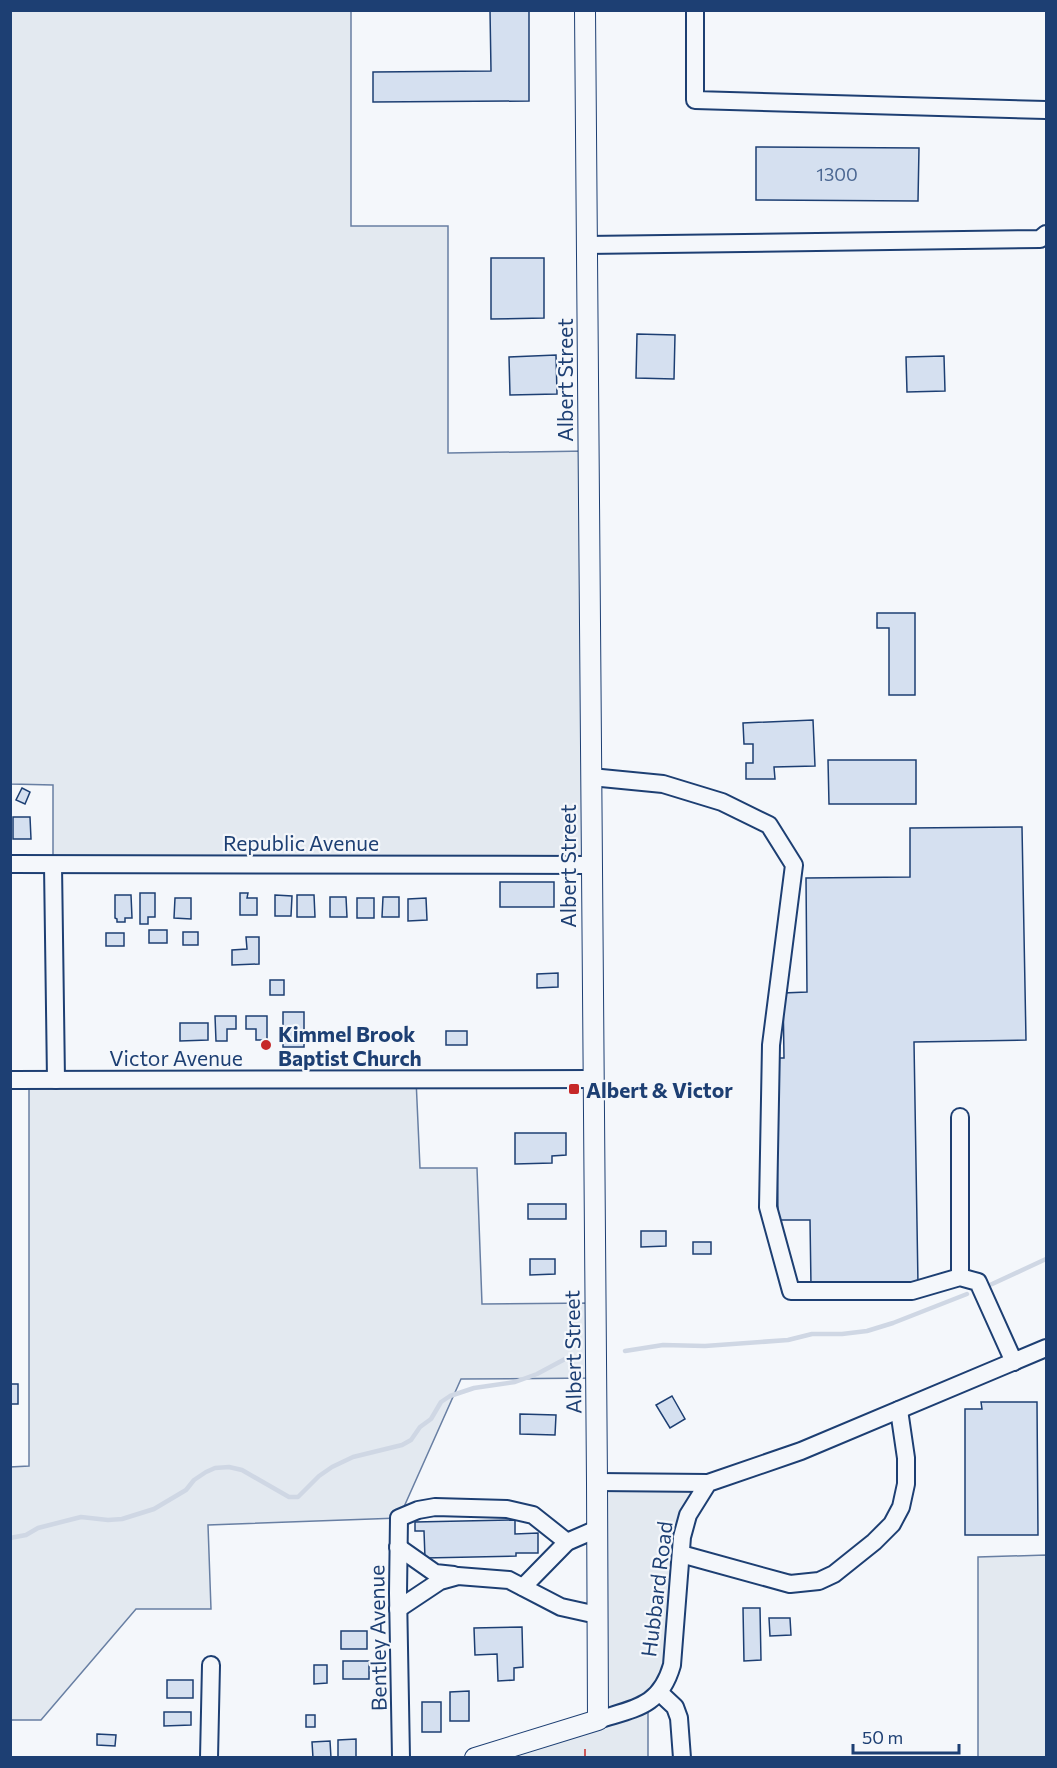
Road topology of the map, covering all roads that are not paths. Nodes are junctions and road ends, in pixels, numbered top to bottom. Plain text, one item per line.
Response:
1 (585, 10) edge
2 (695, 10) edge
3 (1047, 110) edge
4 (1047, 234) edge
5 (586, 244) junction
6 (591, 777) junction
7 (10, 864) edge
8 (53, 864) junction
9 (591, 865) junction
10 (593, 1079) junction
11 (10, 1080) edge
12 (56, 1080) junction
13 (960, 1117) dead end
14 (960, 1277) junction
15 (1047, 1348) edge
16 (1014, 1362) junction
17 (899, 1410) junction
18 (597, 1482) junction
19 (708, 1483) junction
20 (597, 1529) junction
21 (567, 1542) junction
22 (398, 1547) junction
23 (681, 1554) junction
24 (458, 1576) junction
25 (523, 1587) junction
26 (398, 1609) junction
27 (597, 1616) junction
28 (211, 1665) dead end
29 (659, 1692) junction
30 (598, 1720) junction
31 (209, 1758) edge
32 (401, 1758) edge
33 (476, 1758) edge
34 (682, 1758) edge

1 - 5 main road, Albert Street
2 - 3 street
4 - 5 street
5 - 6 main road, Albert Street
6 - 9 main road, Albert Street
6 - 14 street
7 - 8 street, Republic Avenue
8 - 9 street, Republic Avenue
8 - 12 street
9 - 10 main road, Albert Street
10 - 12 street, Victor Avenue
10 - 18 main road, Albert Street
11 - 12 street, Victor Avenue
13 - 14 street
14 - 16 street
15 - 16 street
16 - 17 street
17 - 19 street
17 - 23 street
18 - 19 street
18 - 20 main road, Albert Street
19 - 23 street, Hubbard Road
20 - 21 street
20 - 27 main road, Albert Street
21 - 22 street, Bentley Avenue
21 - 25 street
22 - 24 street
22 - 26 street, Bentley Avenue
23 - 29 street, Hubbard Road
24 - 25 street
24 - 26 street
25 - 27 street
26 - 32 street, Bentley Avenue
27 - 30 main road, Albert Street
28 - 31 street
29 - 30 street
29 - 34 street
30 - 33 main road

